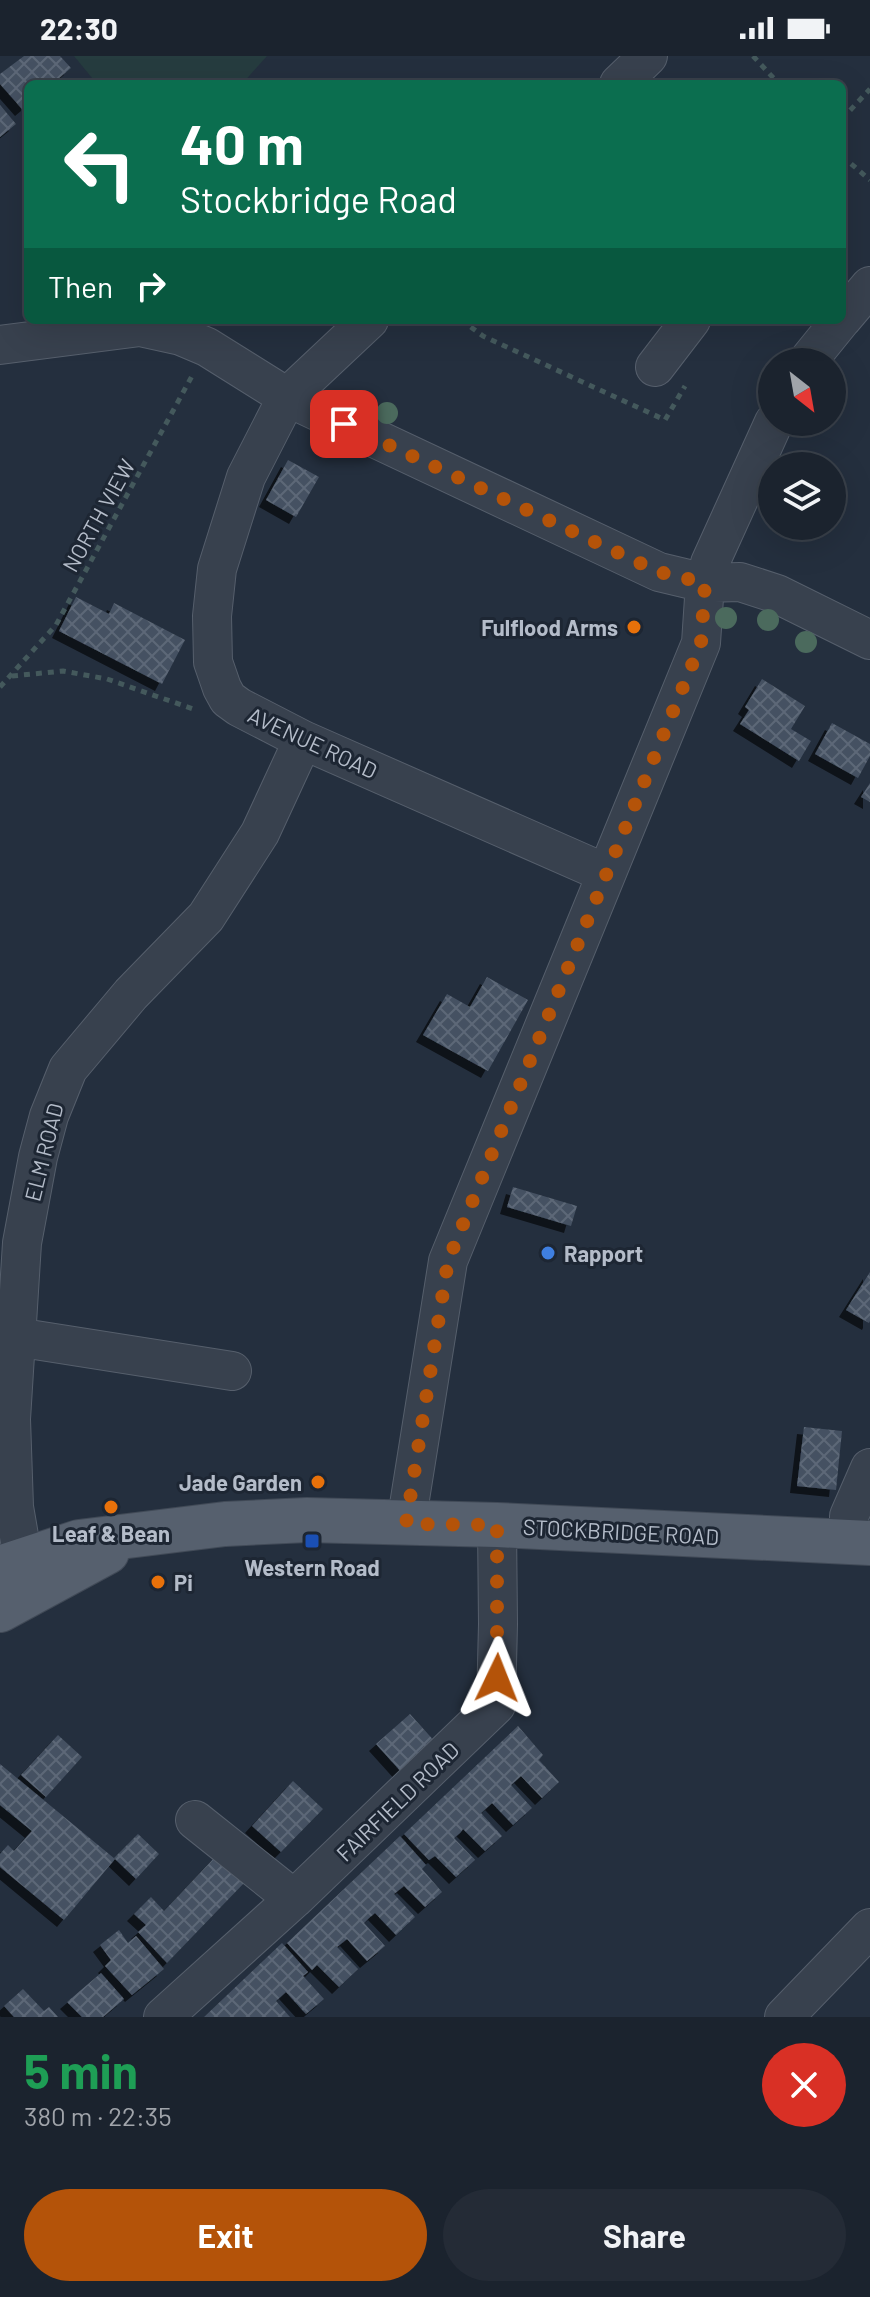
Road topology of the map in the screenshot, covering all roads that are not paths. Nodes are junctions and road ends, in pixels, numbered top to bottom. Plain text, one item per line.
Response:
1 (648, 56) edge
2 (623, 80) edge
3 (870, 286) edge
4 (846, 310) edge
5 (365, 324) edge
6 (690, 324) edge
7 (5, 352) edge
8 (671, 375) road end
9 (287, 397) junction
10 (768, 436) edge
11 (705, 583) junction
12 (870, 640) edge
13 (303, 740) junction
14 (605, 873) junction
15 (16, 1337) junction
16 (232, 1371) dead end
17 (6, 1420) edge
18 (870, 1468) edge
19 (406, 1524) junction
20 (497, 1525) junction
21 (860, 1542) edge
22 (21, 1572) edge
23 (0, 1610) edge
24 (195, 1820) dead end
25 (294, 1899) junction
26 (870, 1928) edge
27 (163, 2017) edge
28 (784, 2017) edge

1 - 2 street
3 - 4 street
5 - 9 street, AVENUE ROAD
6 - 8 street
7 - 9 street
9 - 11 street
9 - 13 street, AVENUE ROAD
10 - 11 street
11 - 12 street
11 - 14 street
13 - 14 street, AVENUE ROAD
13 - 15 street, ELM ROAD
14 - 19 street
15 - 16 street
15 - 17 street, ELM ROAD
17 - 22 street, ELM ROAD
18 - 21 street
19 - 20 main road, STOCKBRIDGE ROAD
19 - 22 main road, STOCKBRIDGE ROAD
20 - 21 main road, STOCKBRIDGE ROAD
20 - 25 street, FAIRFIELD ROAD
22 - 23 main road, STOCKBRIDGE ROAD
24 - 25 street
25 - 27 street, FAIRFIELD ROAD
26 - 28 street

